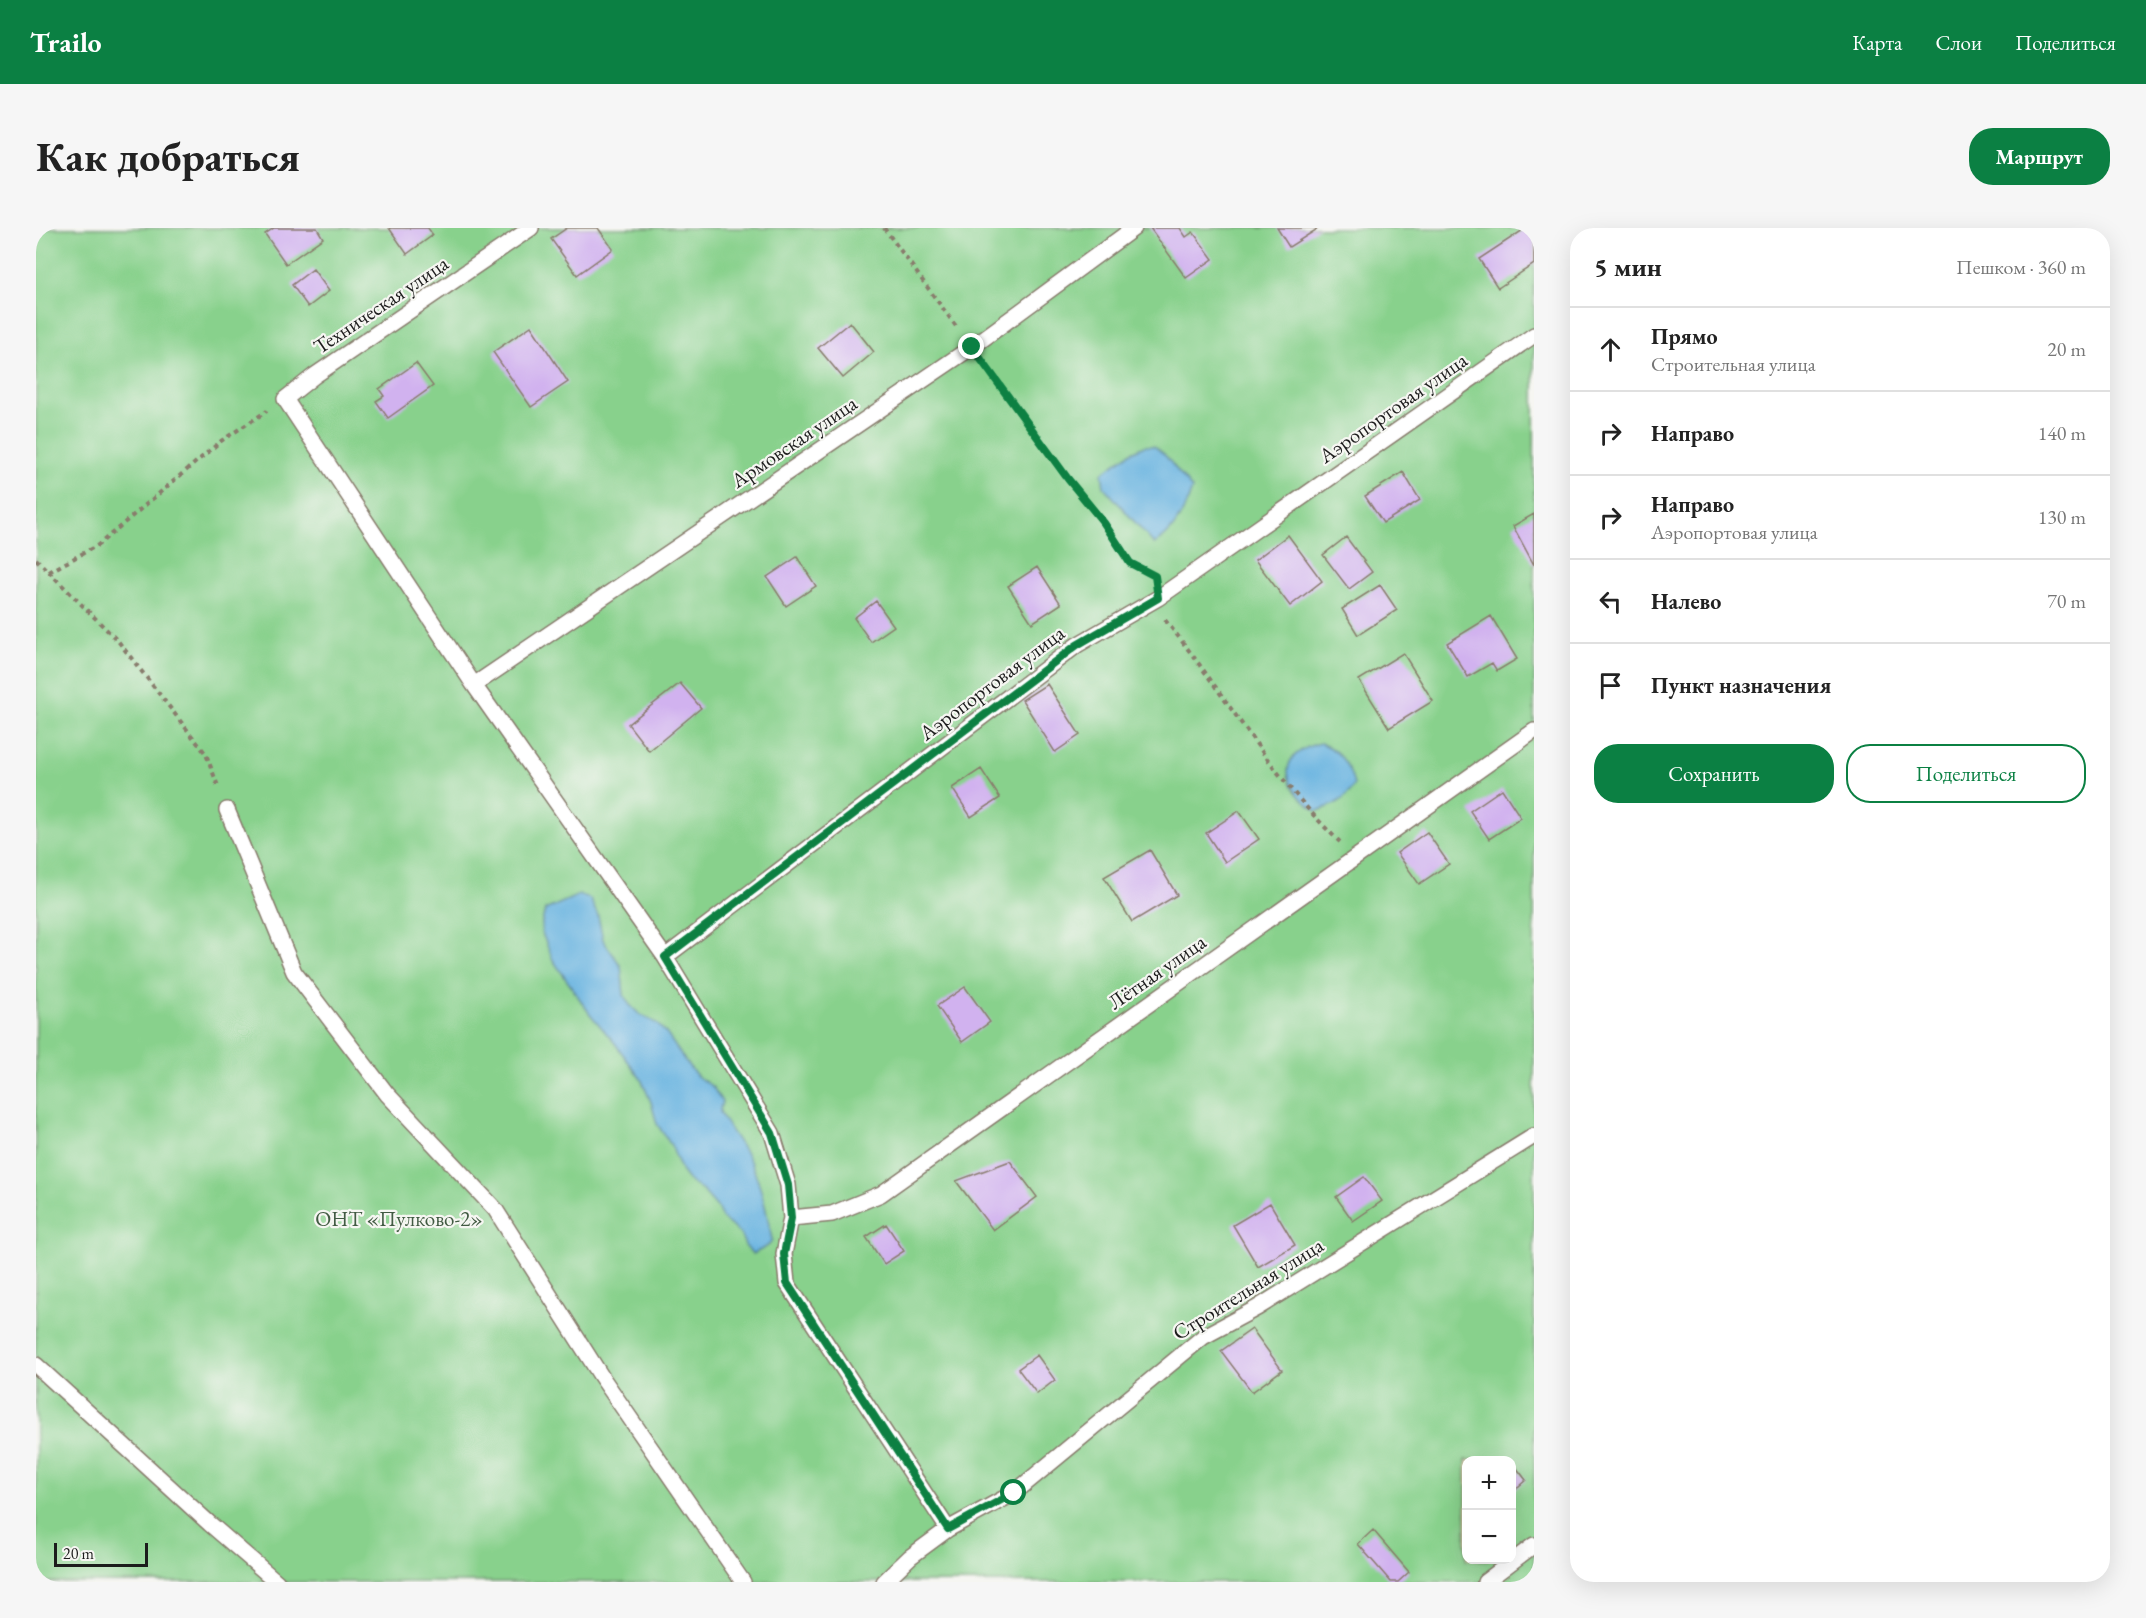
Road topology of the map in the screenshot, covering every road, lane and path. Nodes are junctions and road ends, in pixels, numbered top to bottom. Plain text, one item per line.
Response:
1 (531, 228) edge
2 (884, 228) edge
3 (1134, 228) edge
4 (1534, 335) edge
5 (972, 347) junction
6 (285, 399) junction
7 (36, 560) edge
8 (49, 572) junction
9 (1158, 598) junction
10 (474, 685) junction
11 (1534, 731) edge
12 (227, 810) joint
13 (1356, 857) junction
14 (665, 957) junction
15 (1534, 1136) edge
16 (791, 1218) junction
17 (36, 1365) edge
18 (948, 1529) junction
19 (1534, 1545) edge
20 (277, 1582) edge
21 (743, 1582) edge
22 (884, 1582) edge
23 (1485, 1582) edge

1 - 6 lane, Техническая улица
2 - 5 path
3 - 5 lane, Армовская улица
4 - 9 lane, Аэропортовая улица
5 - 9 path
5 - 10 lane, Армовская улица
6 - 8 path
6 - 10 lane
7 - 8 path
8 - 12 path
9 - 13 path
9 - 14 lane, Аэропортовая улица
10 - 14 lane
11 - 13 lane, Лётная улица
12 - 21 lane
13 - 16 lane, Лётная улица
14 - 16 lane
15 - 18 lane, Строительная улица
16 - 18 lane
17 - 20 lane
18 - 22 lane, Строительная улица
19 - 23 lane

